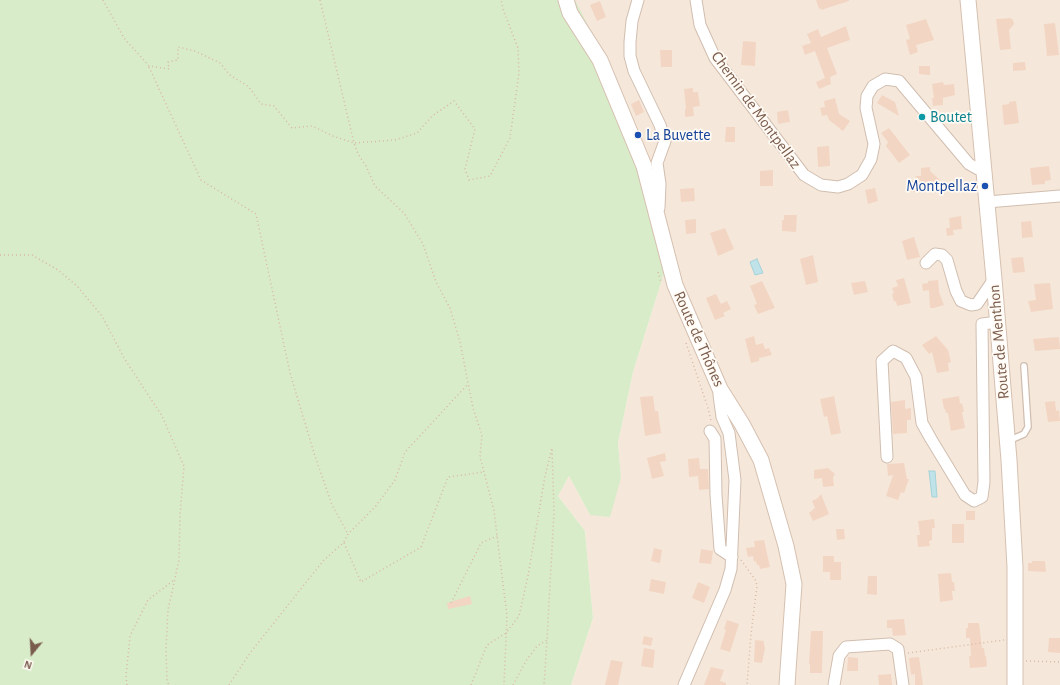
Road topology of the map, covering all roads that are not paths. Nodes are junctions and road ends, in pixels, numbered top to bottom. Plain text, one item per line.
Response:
1 (566, 0) edge
2 (696, 0) edge
3 (968, 0) edge
4 (638, 1) edge
5 (642, 161) junction
6 (657, 163) junction
7 (984, 169) junction
8 (1060, 196) edge
9 (987, 202) junction
10 (658, 221) junction
11 (926, 263) dead end
12 (994, 279) junction
13 (998, 322) junction
14 (1024, 366) dead end
15 (720, 389) junction
16 (710, 431) dead end
17 (1008, 441) junction
18 (887, 458) dead end
19 (732, 554) junction
20 (684, 685) edge
21 (787, 685) edge
22 (834, 685) edge
23 (903, 685) edge
24 (1015, 685) edge

1 - 5 main road, Route de Thônes
2 - 7 street, Chemin de Montpellaz
3 - 7 main road, Route de Menthon
4 - 6 street
5 - 6 street
5 - 10 main road, Route de Thônes
6 - 10 street
7 - 9 main road, Route de Menthon
8 - 9 street
9 - 12 main road, Route de Menthon
10 - 15 main road, Route de Thônes
11 - 12 street
12 - 13 main road, Route de Menthon
13 - 17 main road, Route de Menthon
13 - 18 street
14 - 17 lane
15 - 19 street
15 - 21 main road, Route de Thônes
16 - 19 street
17 - 24 main road, Route de Menthon
19 - 20 street
22 - 23 street

